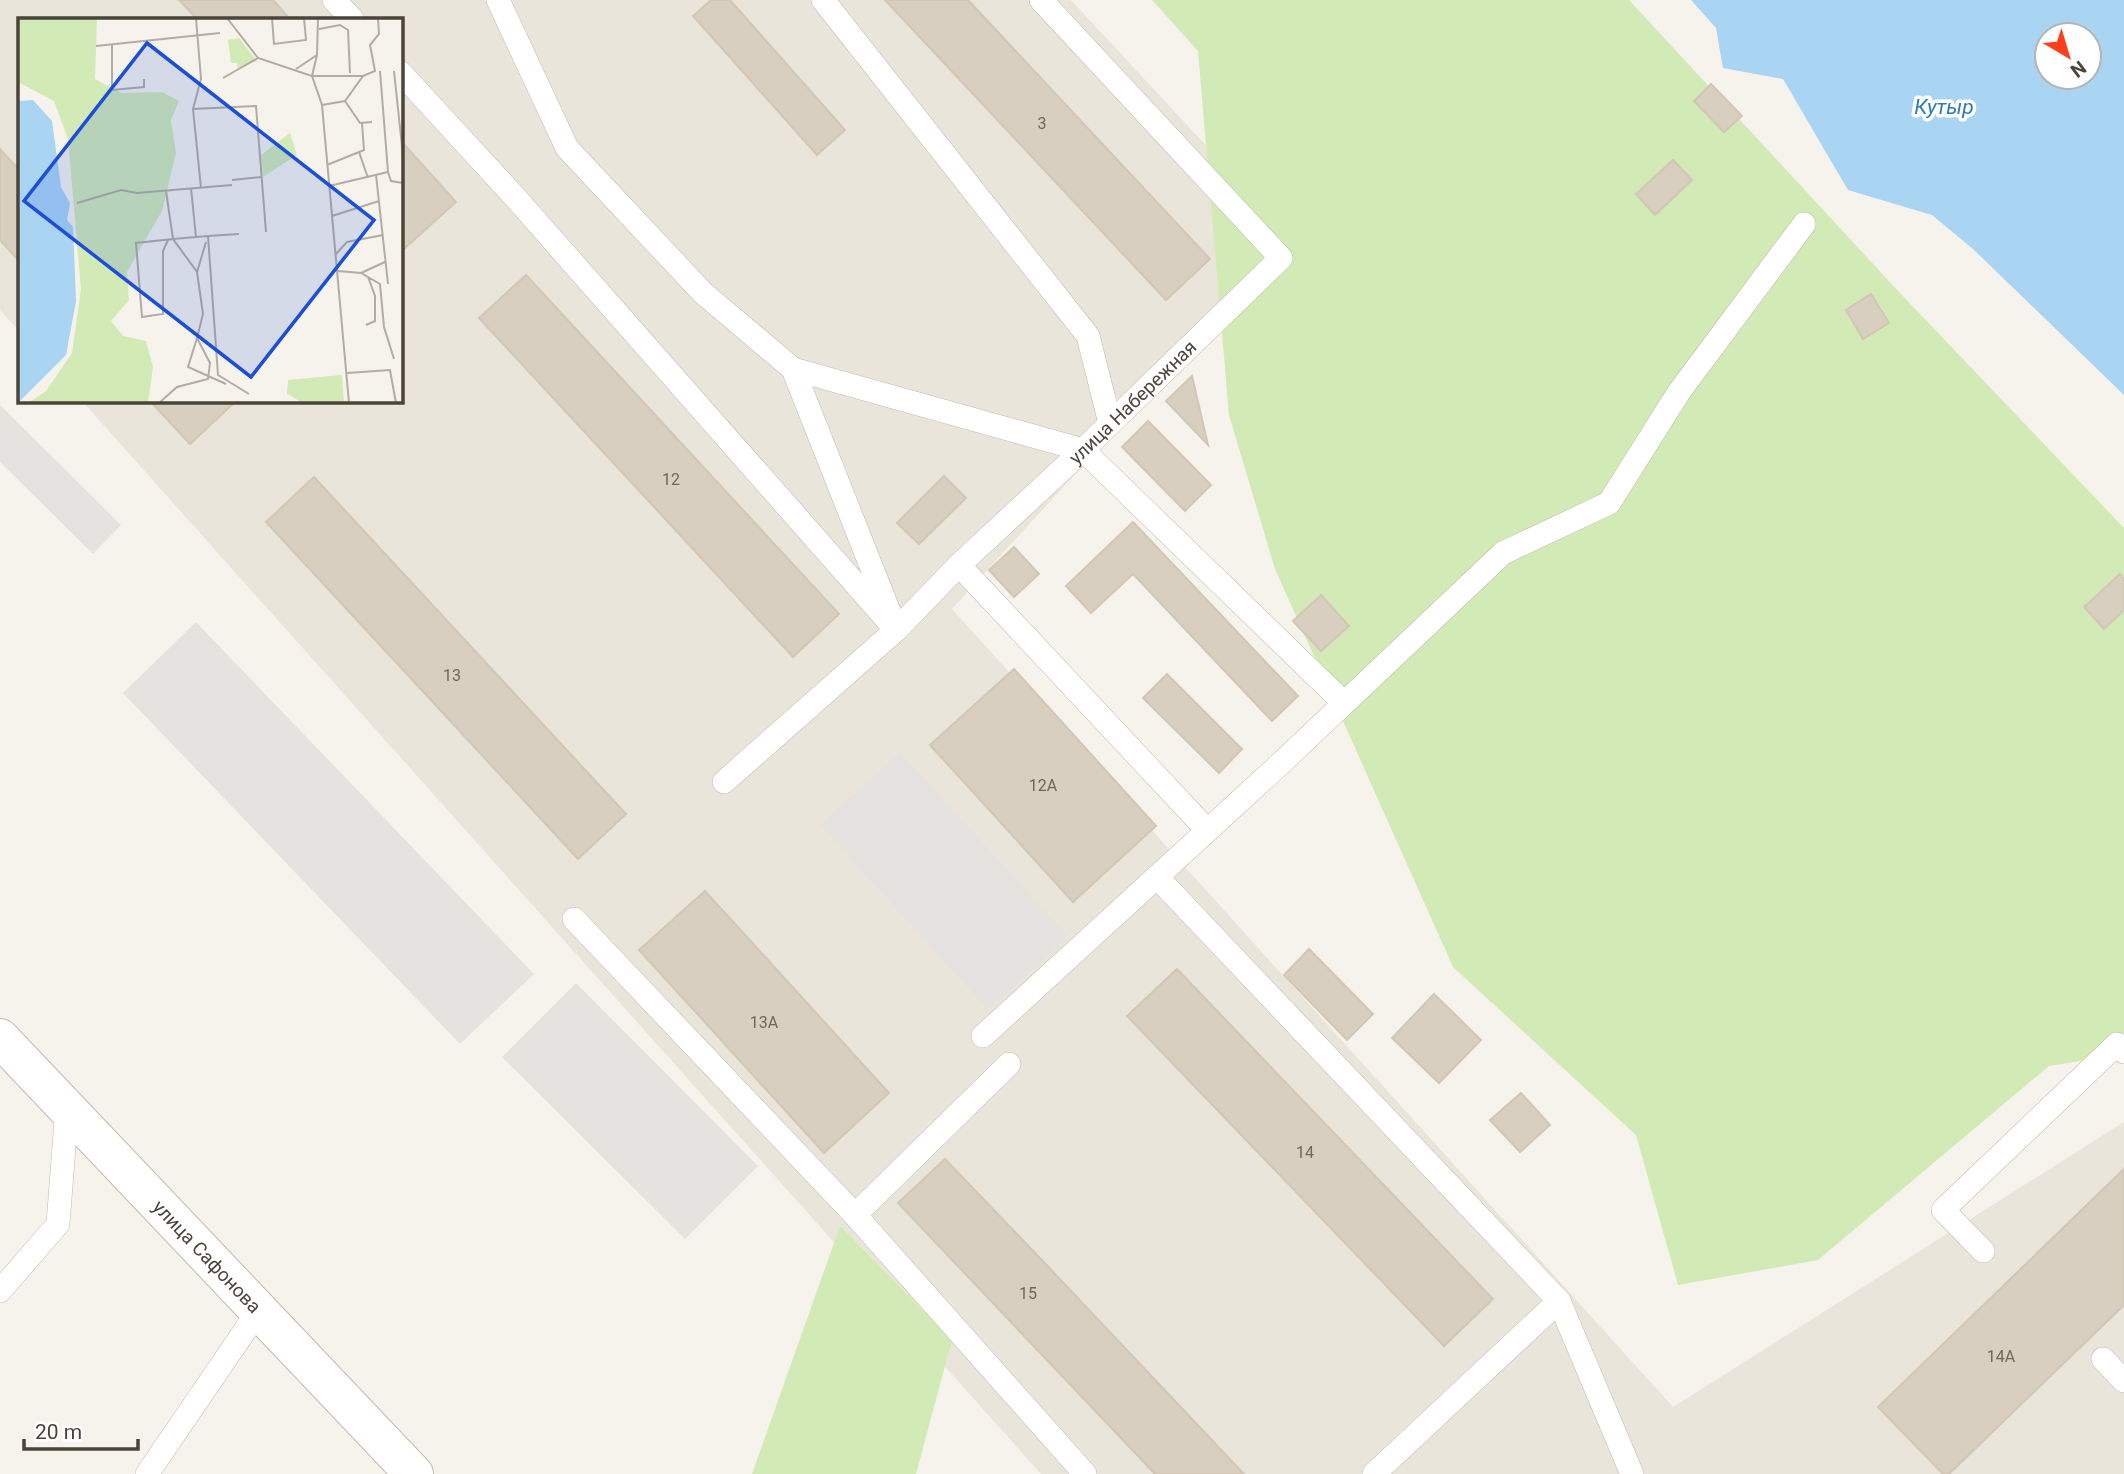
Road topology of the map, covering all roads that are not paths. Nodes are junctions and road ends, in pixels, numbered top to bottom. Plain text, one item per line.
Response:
1 (334, 0) edge
2 (498, 0) edge
3 (823, 0) edge
4 (1041, 0) edge
5 (351, 18) edge
6 (402, 74) edge
7 (1804, 224) dead end
8 (793, 369) junction
9 (1110, 423) junction
10 (1083, 450) junction
11 (959, 565) junction
12 (897, 629) junction
13 (1344, 703) junction
14 (724, 782) dead end
15 (1207, 830) junction
16 (1157, 877) junction
17 (574, 919) dead end
18 (983, 1036) dead end
19 (0, 1038) edge
20 (2124, 1052) edge
21 (1009, 1064) dead end
22 (67, 1108) junction
23 (855, 1215) junction
24 (1983, 1251) dead end
25 (0, 1291) edge
26 (1559, 1301) junction
27 (259, 1310) junction
28 (2103, 1359) dead end
29 (2124, 1381) edge
30 (148, 1474) edge
31 (413, 1474) edge
32 (1085, 1474) edge
33 (1374, 1474) edge
34 (1632, 1474) edge

1 - 5 lane
2 - 8 lane
3 - 9 lane
4 - 9 lane, улица Набережная
6 - 12 lane
7 - 13 lane
8 - 10 lane
8 - 12 lane
9 - 10 lane, улица Набережная
10 - 11 lane, улица Набережная
10 - 13 lane
11 - 12 lane, улица Набережная
11 - 15 lane
12 - 14 lane, улица Набережная
13 - 15 lane
15 - 16 lane
16 - 18 lane
16 - 26 lane
17 - 23 lane
19 - 22 street, улица Сафонова
20 - 24 lane
21 - 23 lane
22 - 25 lane
22 - 27 street, улица Сафонова
23 - 32 lane
26 - 33 lane
26 - 34 lane
27 - 30 lane
27 - 31 street, улица Сафонова
28 - 29 lane

